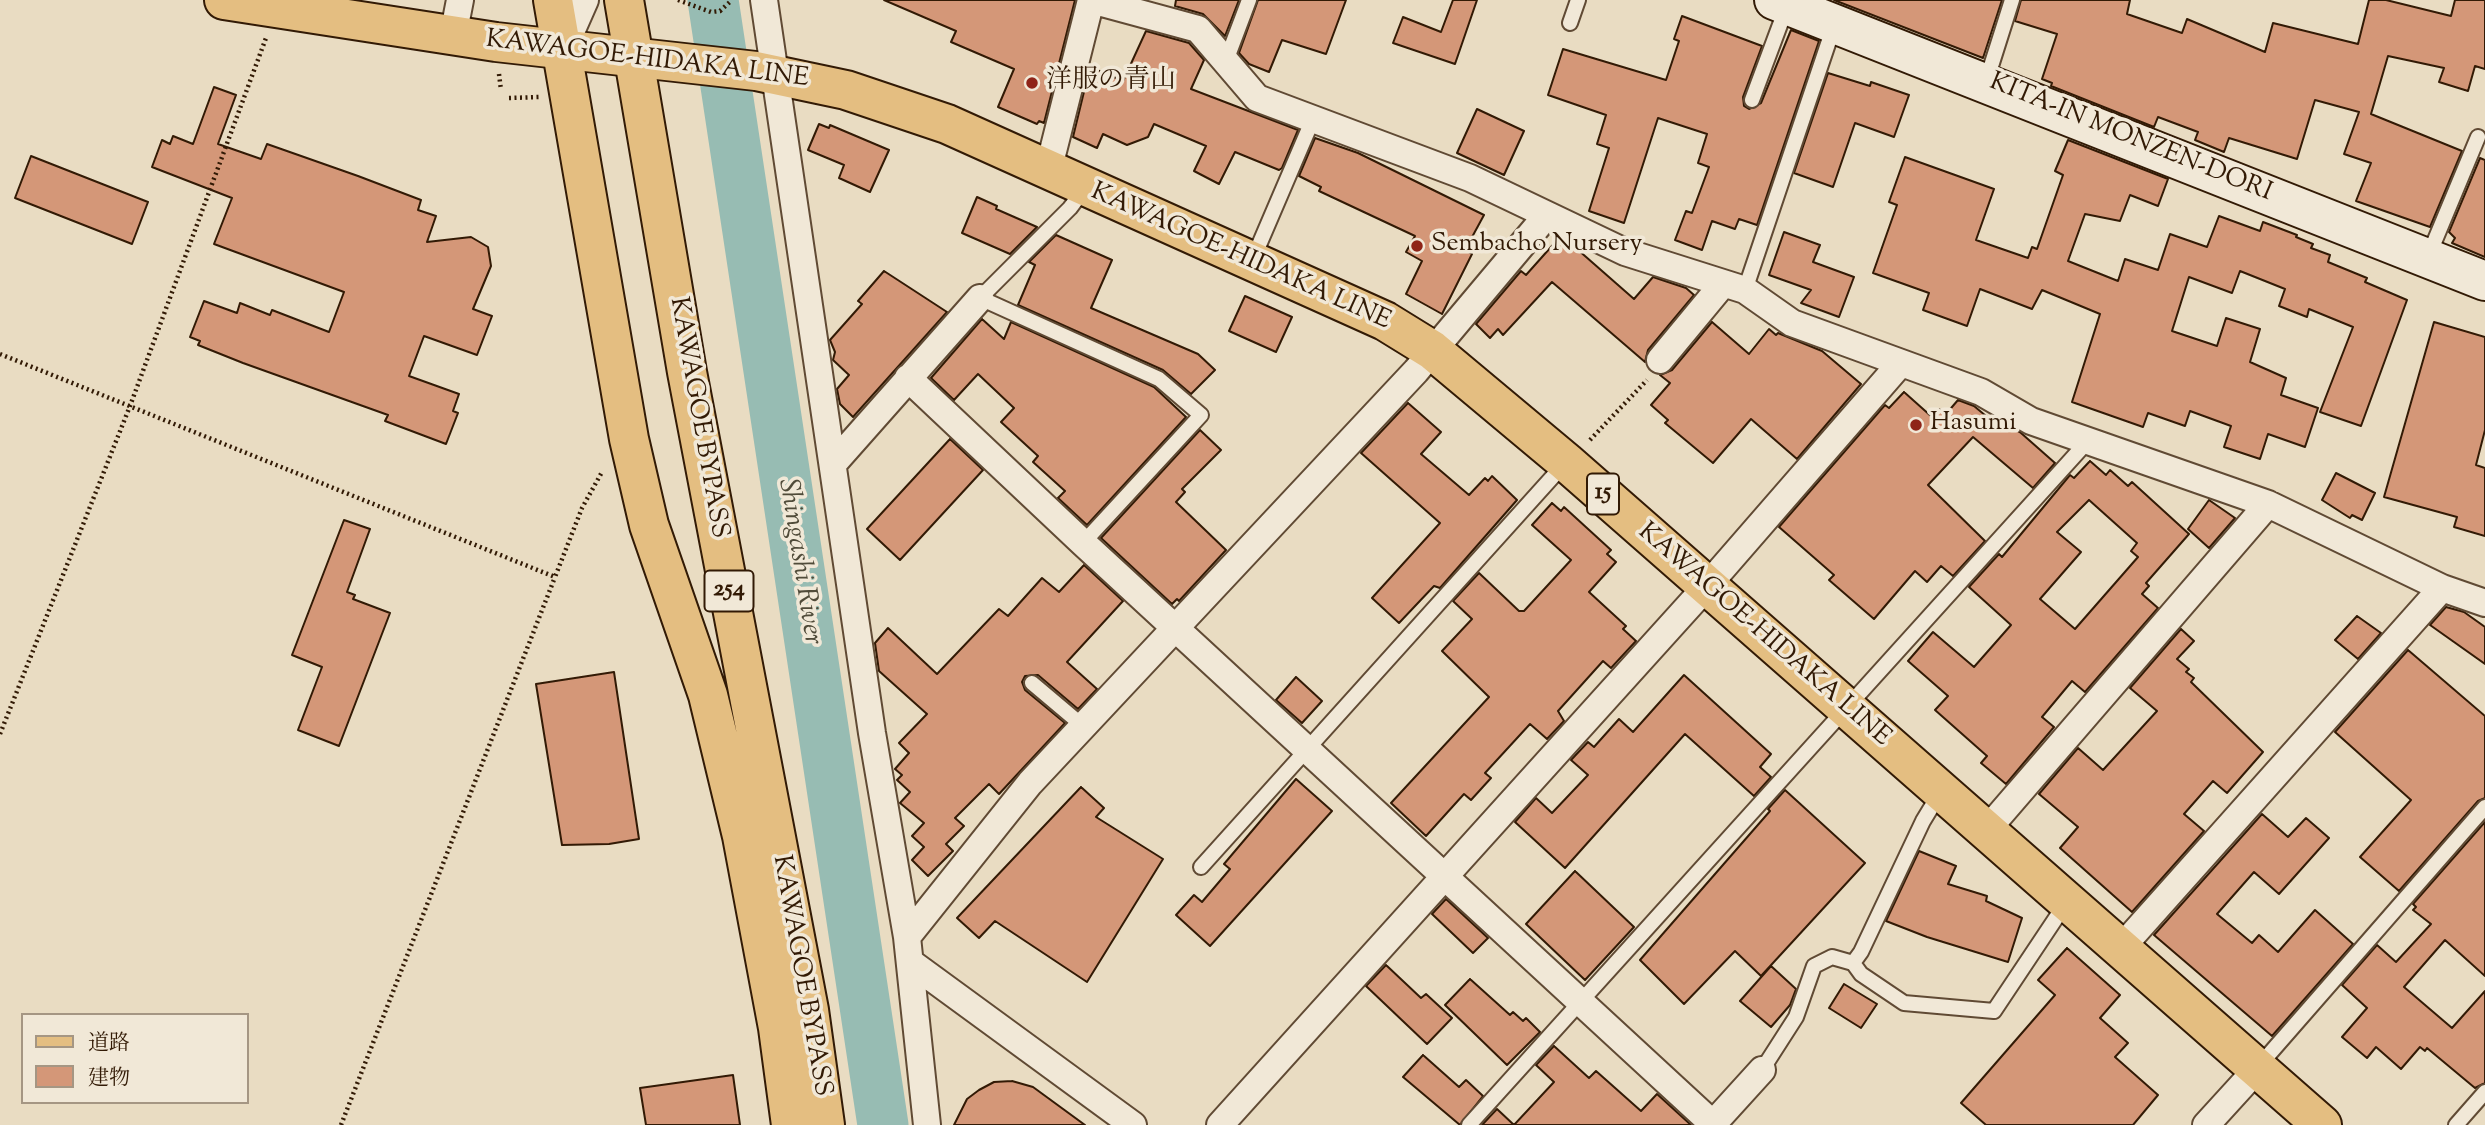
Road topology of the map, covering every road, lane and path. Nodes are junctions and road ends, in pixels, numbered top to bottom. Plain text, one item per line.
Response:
1 (224, 0) edge
2 (554, 0) edge
3 (576, 0) edge
4 (585, 0) edge
5 (624, 0) edge
6 (678, 0) edge
7 (732, 0) edge
8 (764, 0) edge
9 (1091, 0) edge
10 (1249, 0) edge
11 (1578, 0) edge
12 (2012, 0) edge
13 (1787, 3) edge
14 (277, 8) junction
15 (457, 18) edge
16 (1570, 23) dead end
17 (1835, 25) junction
18 (564, 50) junction
19 (633, 58) junction
20 (1226, 61) junction
21 (766, 73) junction
22 (1986, 82) junction
23 (1752, 100) dead end
24 (1313, 119) junction
25 (2478, 137) dead end
26 (1048, 171) junction
27 (1085, 188) junction
28 (1547, 215) junction
29 (2427, 258) junction
30 (1253, 259) junction
31 (2485, 281) edge
32 (1734, 287) junction
33 (980, 298) junction
34 (1432, 350) junction
35 (0, 354) edge
36 (1660, 360) joint
37 (1900, 364) junction
38 (908, 378) junction
39 (130, 406) junction
40 (2087, 442) junction
41 (1566, 462) junction
42 (834, 464) junction
43 (602, 471) dead end
44 (2268, 504) junction
45 (1083, 543) junction
46 (555, 577) junction
47 (1707, 586) junction
48 (2442, 588) junction
49 (2485, 603) edge
50 (1176, 626) junction
51 (1032, 683) dead end
52 (1848, 710) junction
53 (1083, 726) junction
54 (0, 734) edge
55 (1306, 747) junction
56 (1940, 793) junction
57 (2485, 807) edge
58 (1985, 832) junction
59 (1201, 867) dead end
60 (1445, 875) junction
61 (2066, 903) junction
62 (2120, 949) junction
63 (908, 950) junction
64 (1853, 963) junction
65 (1579, 1000) junction
66 (2258, 1068) junction
67 (1762, 1070) joint
68 (2485, 1092) edge
69 (341, 1125) edge
70 (791, 1125) edge
71 (825, 1125) edge
72 (927, 1125) edge
73 (1133, 1125) edge
74 (1220, 1125) edge
75 (1469, 1125) edge
76 (1713, 1125) edge
77 (2206, 1125) edge
78 (2322, 1125) edge
79 (2456, 1125) edge

1 - 14 main road, KAWAGOE-HIDAKA LINE / 15
2 - 18 main road, 254
3 - 18 main road
4 - 18 street
5 - 19 main road, KAWAGOE BYPASS / 254
6 - 7 path
8 - 21 street
9 - 20 street
9 - 26 street
10 - 20 lane
11 - 16 lane
12 - 22 lane
13 - 17 street, KITA-IN MONZEN-DORI
13 - 23 lane
14 - 15 main road, KAWAGOE-HIDAKA LINE / 15
14 - 39 path
15 - 18 main road, KAWAGOE-HIDAKA LINE / 15
17 - 22 street, KITA-IN MONZEN-DORI
17 - 32 lane
18 - 19 main road, KAWAGOE-HIDAKA LINE / 15
18 - 70 main road, KAWAGOE BYPASS / 254
19 - 21 main road, KAWAGOE-HIDAKA LINE / 15
19 - 71 main road, KAWAGOE BYPASS / 254
20 - 24 street
21 - 26 main road, KAWAGOE-HIDAKA LINE / 15
21 - 42 street
22 - 29 street, KITA-IN MONZEN-DORI
24 - 28 street
24 - 30 lane
25 - 29 lane
26 - 27 main road, KAWAGOE-HIDAKA LINE / 15
27 - 30 main road, KAWAGOE-HIDAKA LINE / 15
27 - 33 lane
28 - 32 street
28 - 34 street
29 - 31 street, KITA-IN MONZEN-DORI
30 - 34 main road, KAWAGOE-HIDAKA LINE / 15
32 - 36 street
32 - 37 street
33 - 38 street
33 - 45 lane
34 - 41 main road, KAWAGOE-HIDAKA LINE / 15
34 - 50 street
35 - 39 path
36 - 41 path
37 - 40 street
37 - 47 street
38 - 42 street
38 - 45 street
39 - 46 path
39 - 54 path
40 - 44 street
40 - 52 lane
41 - 47 main road, KAWAGOE-HIDAKA LINE / 15
41 - 55 lane
42 - 63 street
43 - 46 path
44 - 48 street
44 - 58 street
45 - 50 street
46 - 69 path
47 - 52 main road, KAWAGOE-HIDAKA LINE / 15
47 - 60 street
48 - 49 street
48 - 62 street
50 - 53 street
50 - 55 street
51 - 53 lane
52 - 56 main road, KAWAGOE-HIDAKA LINE / 15
52 - 65 lane
53 - 63 street
55 - 59 lane
55 - 60 street
56 - 58 main road, KAWAGOE-HIDAKA LINE / 15
56 - 64 lane
57 - 66 lane
58 - 61 main road, KAWAGOE-HIDAKA LINE / 15
60 - 65 street
60 - 74 street
61 - 62 main road, KAWAGOE-HIDAKA LINE / 15
61 - 64 lane
62 - 66 main road, KAWAGOE-HIDAKA LINE / 15
63 - 72 street
63 - 73 street
64 - 67 lane
65 - 75 lane
65 - 76 street
66 - 77 street
66 - 78 main road, KAWAGOE-HIDAKA LINE / 15
67 - 76 street
68 - 79 lane

